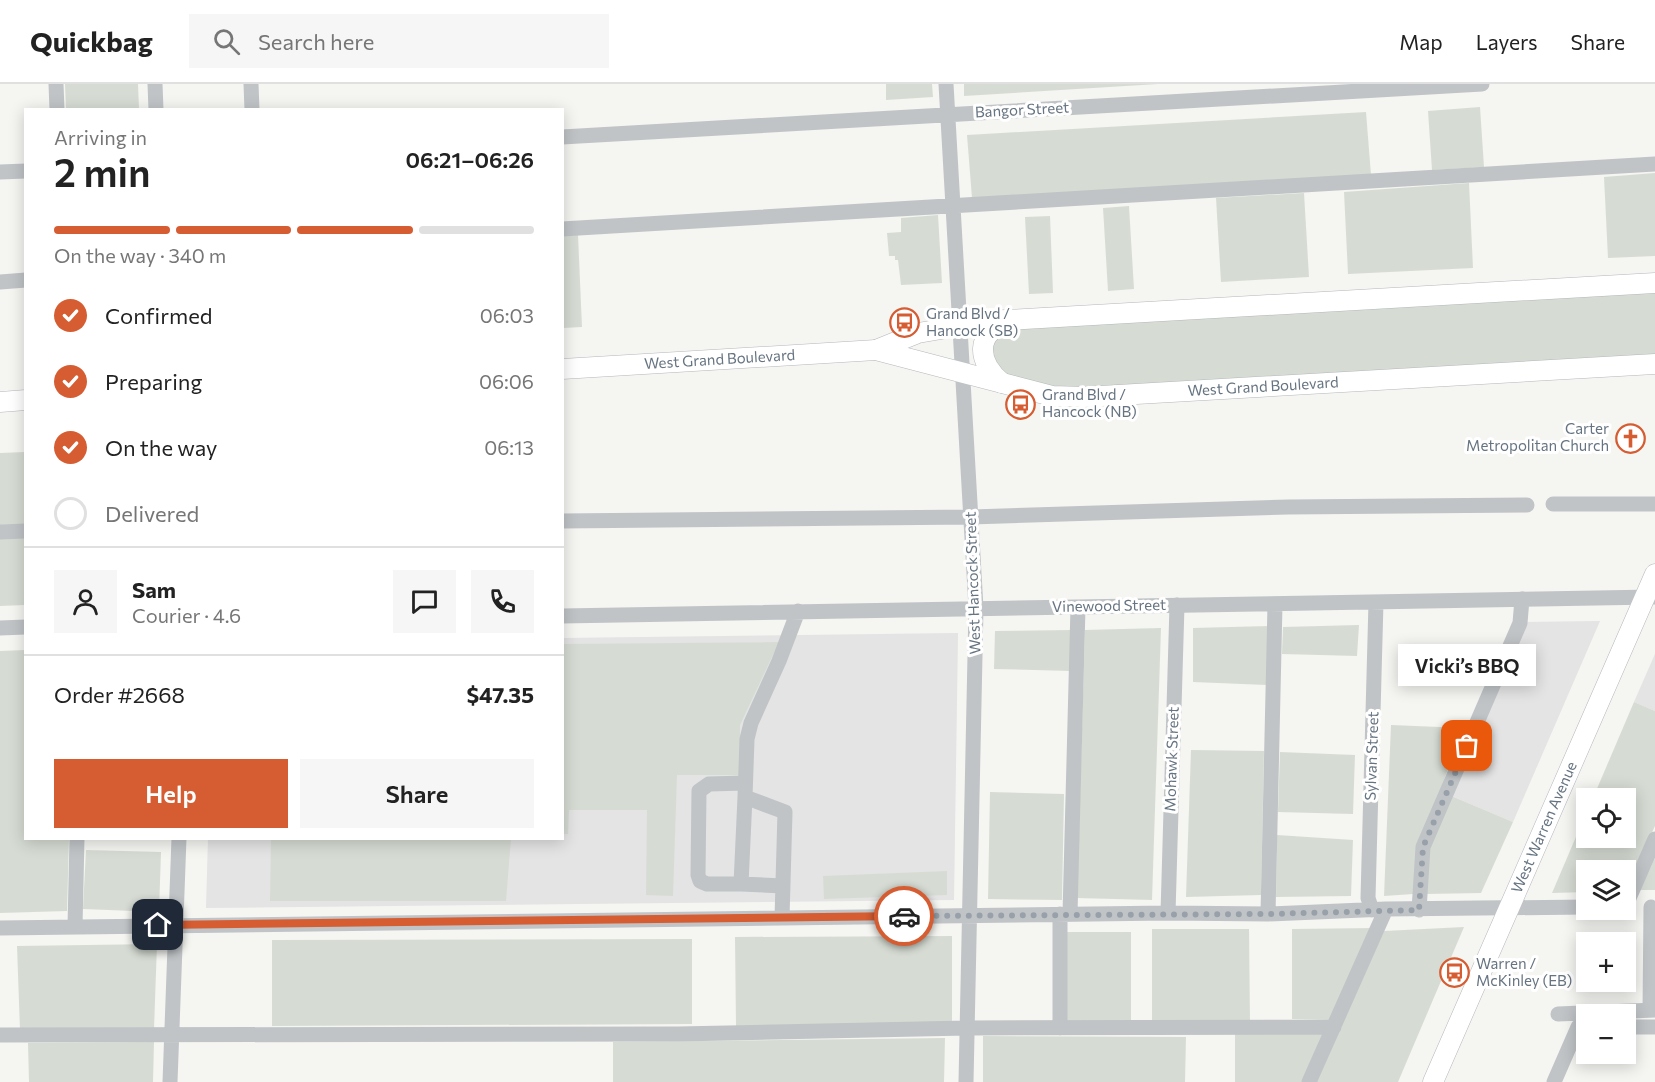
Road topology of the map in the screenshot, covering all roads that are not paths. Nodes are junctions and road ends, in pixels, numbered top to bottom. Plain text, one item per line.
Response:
1 (56, 84) edge
2 (155, 84) edge
3 (251, 84) edge
4 (946, 84) edge
5 (1482, 84) edge
6 (1261, 90) edge
7 (57, 108) edge
8 (156, 108) edge
9 (252, 108) edge
10 (948, 114) junction
11 (564, 137) edge
12 (1655, 164) edge
13 (24, 171) edge
14 (0, 172) edge
15 (954, 206) junction
16 (564, 229) edge
17 (24, 280) edge
18 (0, 282) edge
19 (1655, 283) edge
20 (1017, 319) junction
21 (960, 326) junction
22 (876, 351) junction
23 (1655, 364) edge
24 (564, 369) edge
25 (963, 373) junction
26 (1002, 383) junction
27 (24, 400) edge
28 (0, 402) edge
29 (1552, 504) dead end
30 (1655, 504) edge
31 (1527, 505) dead end
32 (971, 517) junction
33 (564, 521) edge
34 (24, 531) edge
35 (0, 532) edge
36 (1655, 573) edge
37 (1650, 597) edge
38 (1522, 599) junction
39 (1376, 602) junction
40 (1275, 604) junction
41 (1177, 605) junction
42 (1078, 607) junction
43 (976, 608) junction
44 (798, 611) junction
45 (564, 616) edge
46 (24, 627) edge
47 (0, 628) edge
48 (745, 790) junction
49 (1655, 839) edge
50 (77, 840) edge
51 (179, 840) edge
52 (1636, 883) edge
53 (741, 884) junction
54 (783, 885) junction
55 (1636, 906) edge
56 (1576, 907) edge
57 (1653, 907) edge
58 (1509, 908) junction
59 (1379, 910) junction
60 (1419, 910) junction
61 (1168, 913) junction
62 (1065, 914) junction
63 (1268, 914) junction
64 (970, 915) junction
65 (782, 918) junction
66 (176, 925) junction
67 (75, 926) junction
68 (0, 928) edge
69 (1652, 1010) edge
70 (1558, 1014) dead end
71 (1334, 1027) junction
72 (1636, 1027) edge
73 (1655, 1027) edge
74 (967, 1028) junction
75 (1060, 1028) junction
76 (1576, 1032) edge
77 (172, 1034) junction
78 (0, 1035) edge
79 (170, 1082) edge
80 (966, 1082) edge
81 (1309, 1082) edge
82 (1433, 1082) edge
83 (1554, 1082) edge

1 - 7 street
2 - 8 street
3 - 9 street
4 - 10 street, West Hancock Street
5 - 6 street, Bangor Street
6 - 10 street, Bangor Street
10 - 11 street, Bangor Street
10 - 15 street, West Hancock Street
12 - 15 street
13 - 14 street
15 - 16 street
15 - 21 street, West Hancock Street
17 - 18 street
19 - 20 main road, West Grand Boulevard
20 - 21 main road, West Grand Boulevard
20 - 26 main road
21 - 22 main road, West Grand Boulevard
21 - 25 street, West Hancock Street
22 - 24 main road, West Grand Boulevard
22 - 25 main road, West Grand Boulevard
23 - 26 main road, West Grand Boulevard
25 - 26 main road, West Grand Boulevard
25 - 32 street, West Hancock Street
27 - 28 main road
29 - 30 street
31 - 32 street
32 - 33 street
32 - 43 street, West Hancock Street
34 - 35 street
36 - 37 main road, West Warren Avenue
37 - 38 street, Vinewood Street
37 - 58 main road, West Warren Avenue
38 - 39 street, Vinewood Street
38 - 60 street
39 - 40 street, Vinewood Street
39 - 59 street, Sylvan Street
40 - 41 street, Vinewood Street
40 - 63 street
41 - 42 street, Vinewood Street
41 - 61 street, Mohawk Street
42 - 43 street, Vinewood Street
42 - 62 street
43 - 44 street, Vinewood Street
43 - 64 street, West Hancock Street
44 - 45 street, Vinewood Street
44 - 48 street
46 - 47 street
48 - 53 street
48 - 53 street
48 - 54 street
49 - 52 street
50 - 67 street
51 - 66 street
53 - 54 street
54 - 65 street
55 - 57 street
56 - 58 street
57 - 69 street
58 - 60 street
58 - 82 main road, West Warren Avenue
59 - 60 street
59 - 63 street
59 - 71 street
61 - 62 street
61 - 63 street
62 - 64 street
62 - 75 street
64 - 65 street
64 - 74 street, West Hancock Street
65 - 66 street
66 - 67 street
66 - 77 street
67 - 68 street
69 - 70 street
71 - 75 street
71 - 81 street
72 - 73 street
74 - 75 street
74 - 77 street
74 - 80 street, West Hancock Street
76 - 83 street
77 - 78 street
77 - 79 street

